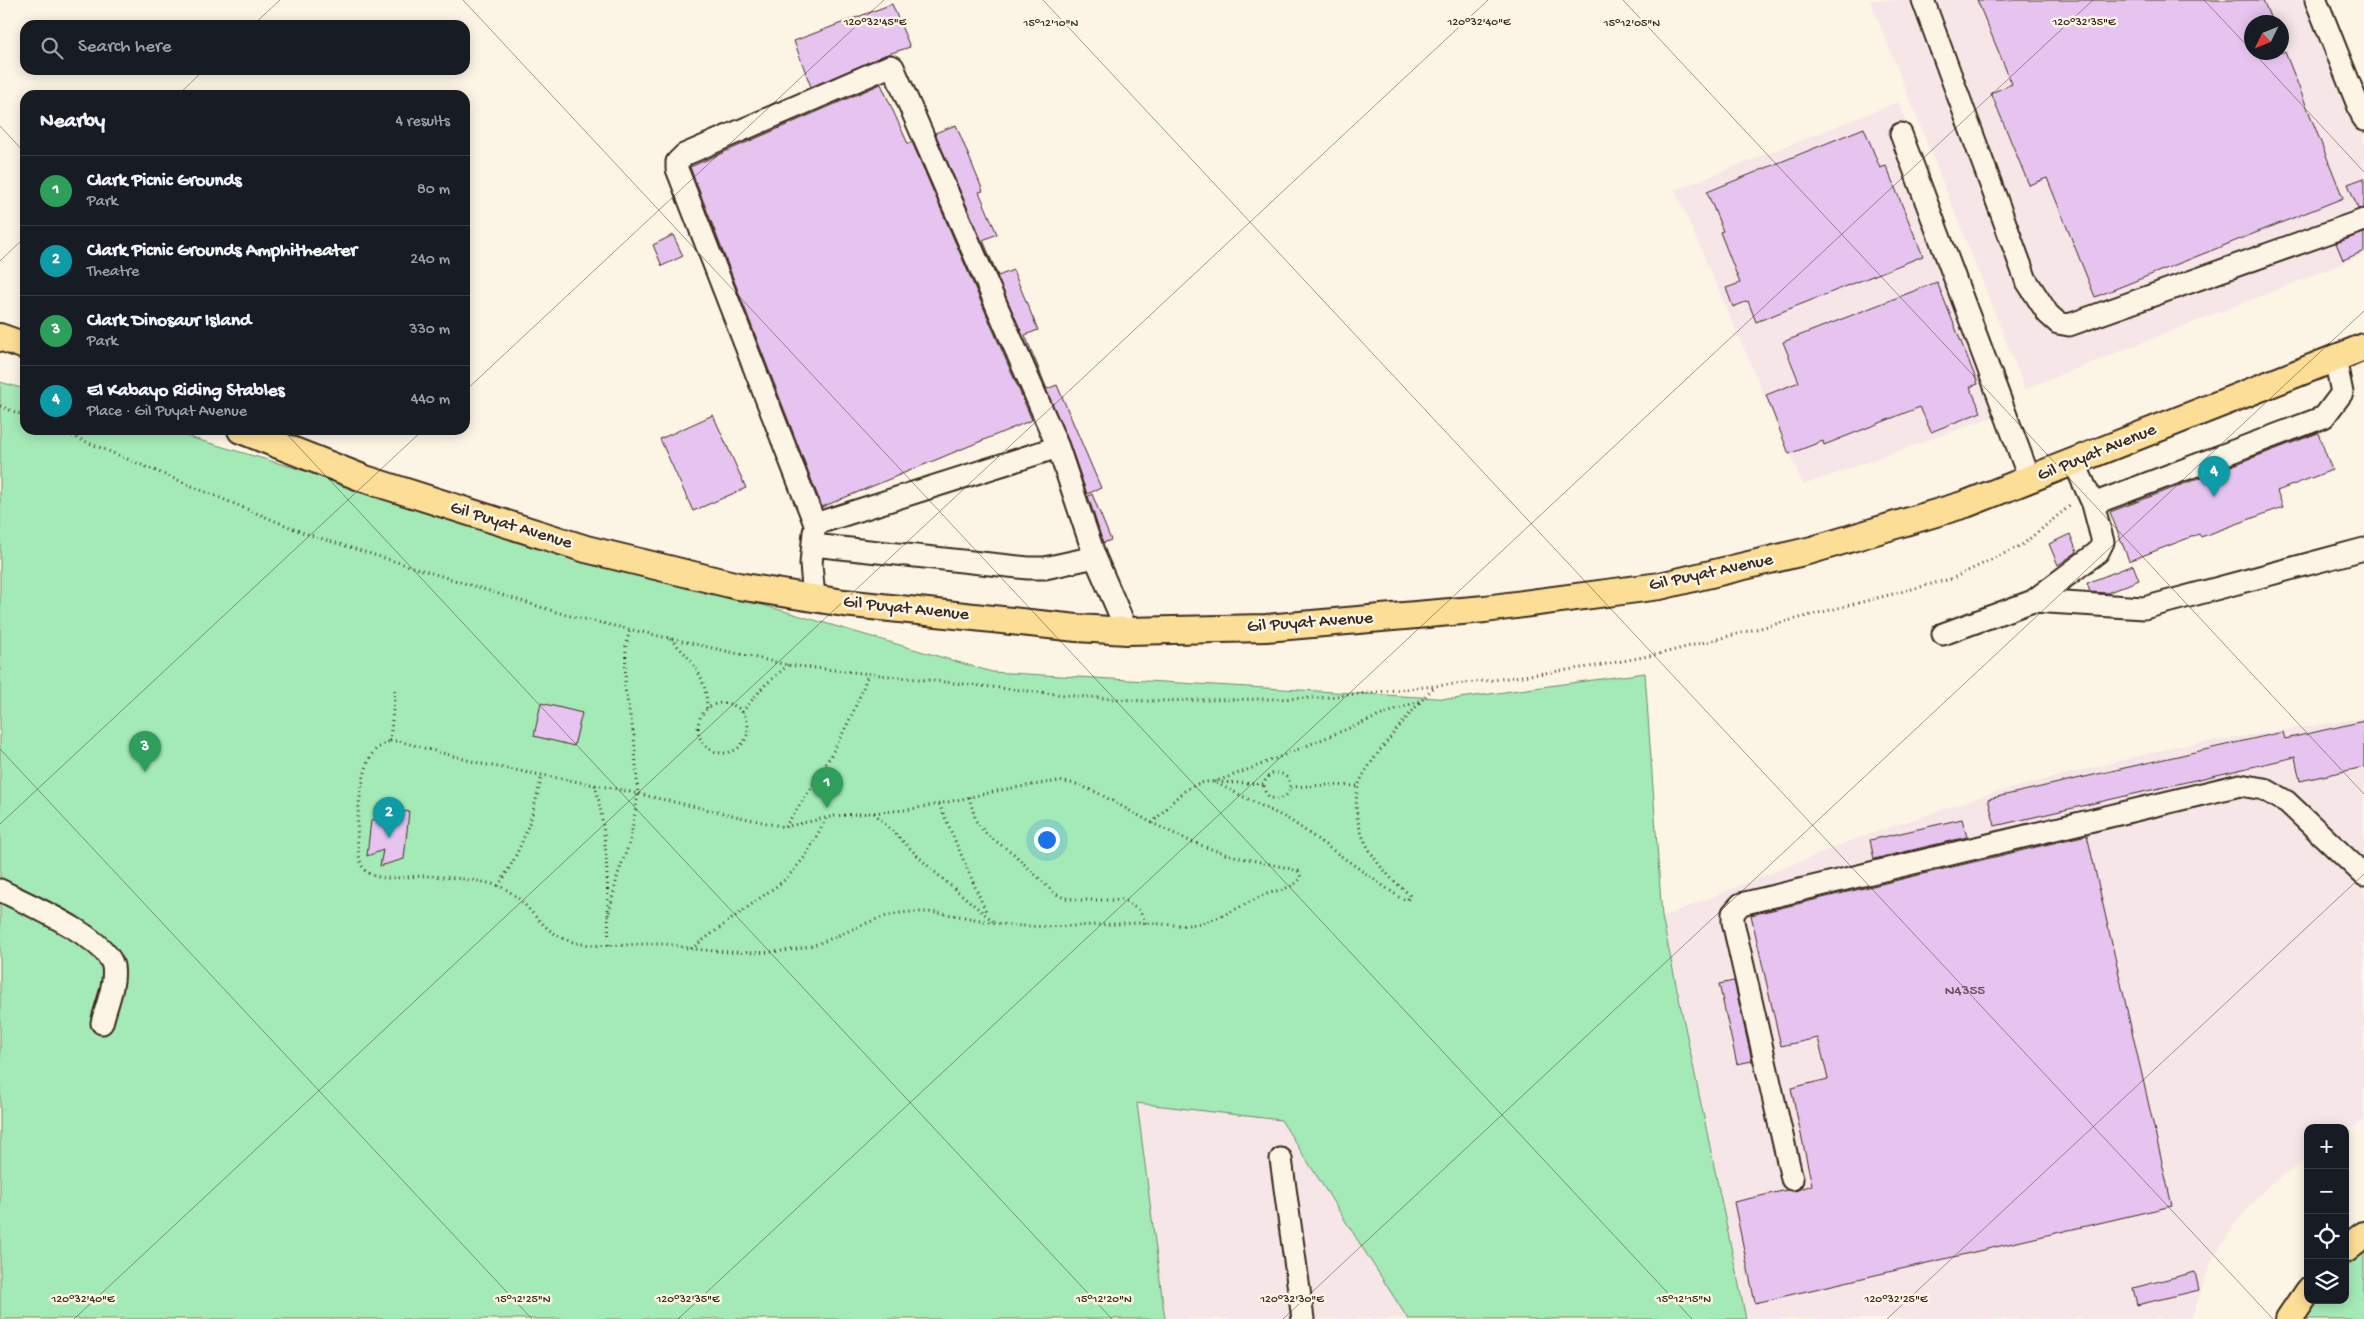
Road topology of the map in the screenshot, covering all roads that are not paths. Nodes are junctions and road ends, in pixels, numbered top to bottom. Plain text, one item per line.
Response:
1 (1923, 0) edge
2 (2316, 0) edge
3 (2364, 120) edge
4 (1900, 134) dead end
5 (2364, 220) edge
6 (0, 336) edge
7 (20, 344) edge
8 (2364, 347) edge
9 (2335, 358) junction
10 (254, 435) edge
11 (1058, 447) junction
12 (2074, 462) junction
13 (2030, 480) junction
14 (2091, 500) junction
15 (814, 535) junction
16 (2364, 550) edge
17 (1096, 556) junction
18 (814, 598) junction
19 (2034, 601) junction
20 (1127, 631) junction
21 (1943, 634) dead end
22 (2364, 875) edge
23 (0, 890) edge
24 (102, 1023) dead end
25 (1281, 1159) dead end
26 (1792, 1179) dead end
27 (2364, 1235) edge
28 (2349, 1247) edge
29 (2304, 1297) edge
30 (1303, 1319) edge
31 (2289, 1319) edge

1 - 5 lane
2 - 3 lane
4 - 13 lane
6 - 7 main road
8 - 9 main road, Gil Puyat Avenue
9 - 12 main road, Gil Puyat Avenue
9 - 14 lane
10 - 18 main road, Gil Puyat Avenue
11 - 15 lane
11 - 15 lane
11 - 17 lane
12 - 13 main road, Gil Puyat Avenue
12 - 14 lane
13 - 20 main road, Gil Puyat Avenue
14 - 19 lane
15 - 17 lane
15 - 18 lane
16 - 19 lane
17 - 20 lane
18 - 20 main road, Gil Puyat Avenue
19 - 21 lane
22 - 26 lane
23 - 24 lane
25 - 30 lane
27 - 28 main road
29 - 31 main road

